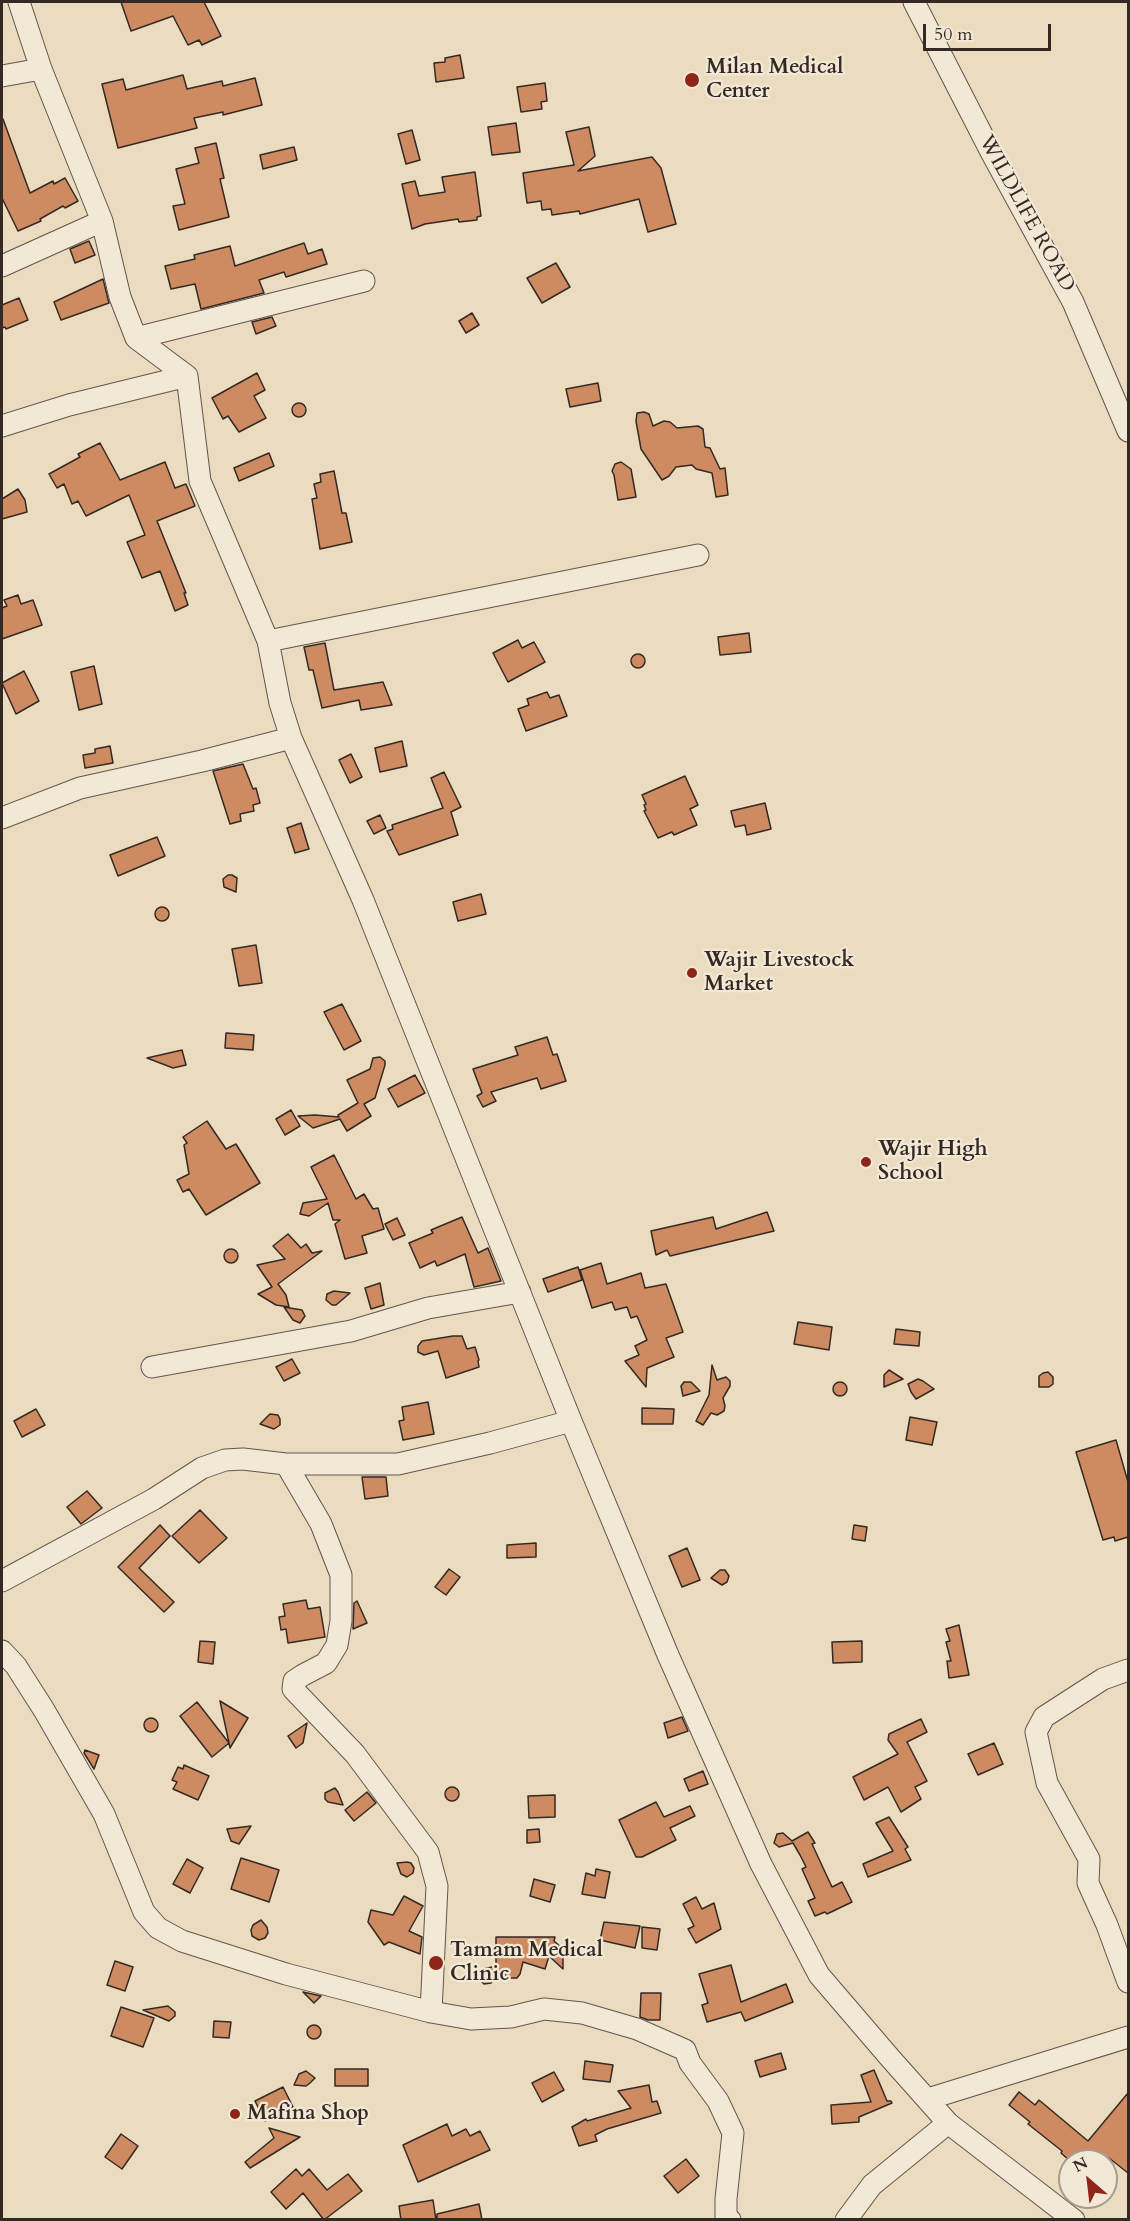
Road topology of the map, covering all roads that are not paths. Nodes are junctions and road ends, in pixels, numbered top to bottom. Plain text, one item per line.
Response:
1 (19, 2) edge
2 (914, 2) edge
3 (40, 69) junction
4 (2, 76) edge
5 (102, 221) junction
6 (2, 266) edge
7 (364, 281) dead end
8 (136, 338) junction
9 (187, 376) junction
10 (2, 426) edge
11 (1128, 432) edge
12 (698, 555) dead end
13 (268, 641) junction
14 (291, 738) junction
15 (2, 818) edge
16 (520, 1292) junction
17 (152, 1367) dead end
18 (571, 1421) junction
19 (286, 1464) junction
20 (2, 1581) edge
21 (2, 1651) edge
22 (1128, 1670) edge
23 (1128, 1982) edge
24 (431, 2012) junction
25 (1128, 2037) edge
26 (928, 2099) junction
27 (948, 2123) junction
28 (730, 2220) edge
29 (846, 2220) edge
30 (1074, 2220) edge

1 - 3 street
2 - 11 street, WILDLIFE ROAD
3 - 4 street
3 - 5 street
5 - 6 street
5 - 8 street
7 - 8 street
8 - 9 street
9 - 10 street
9 - 13 street
12 - 13 street
13 - 14 street
14 - 15 street
14 - 16 street
16 - 17 street
16 - 18 street
18 - 19 street
18 - 26 street
19 - 20 street
19 - 24 street
21 - 24 street
22 - 23 street
24 - 28 street
25 - 26 street
26 - 27 street
27 - 29 street
27 - 30 street

